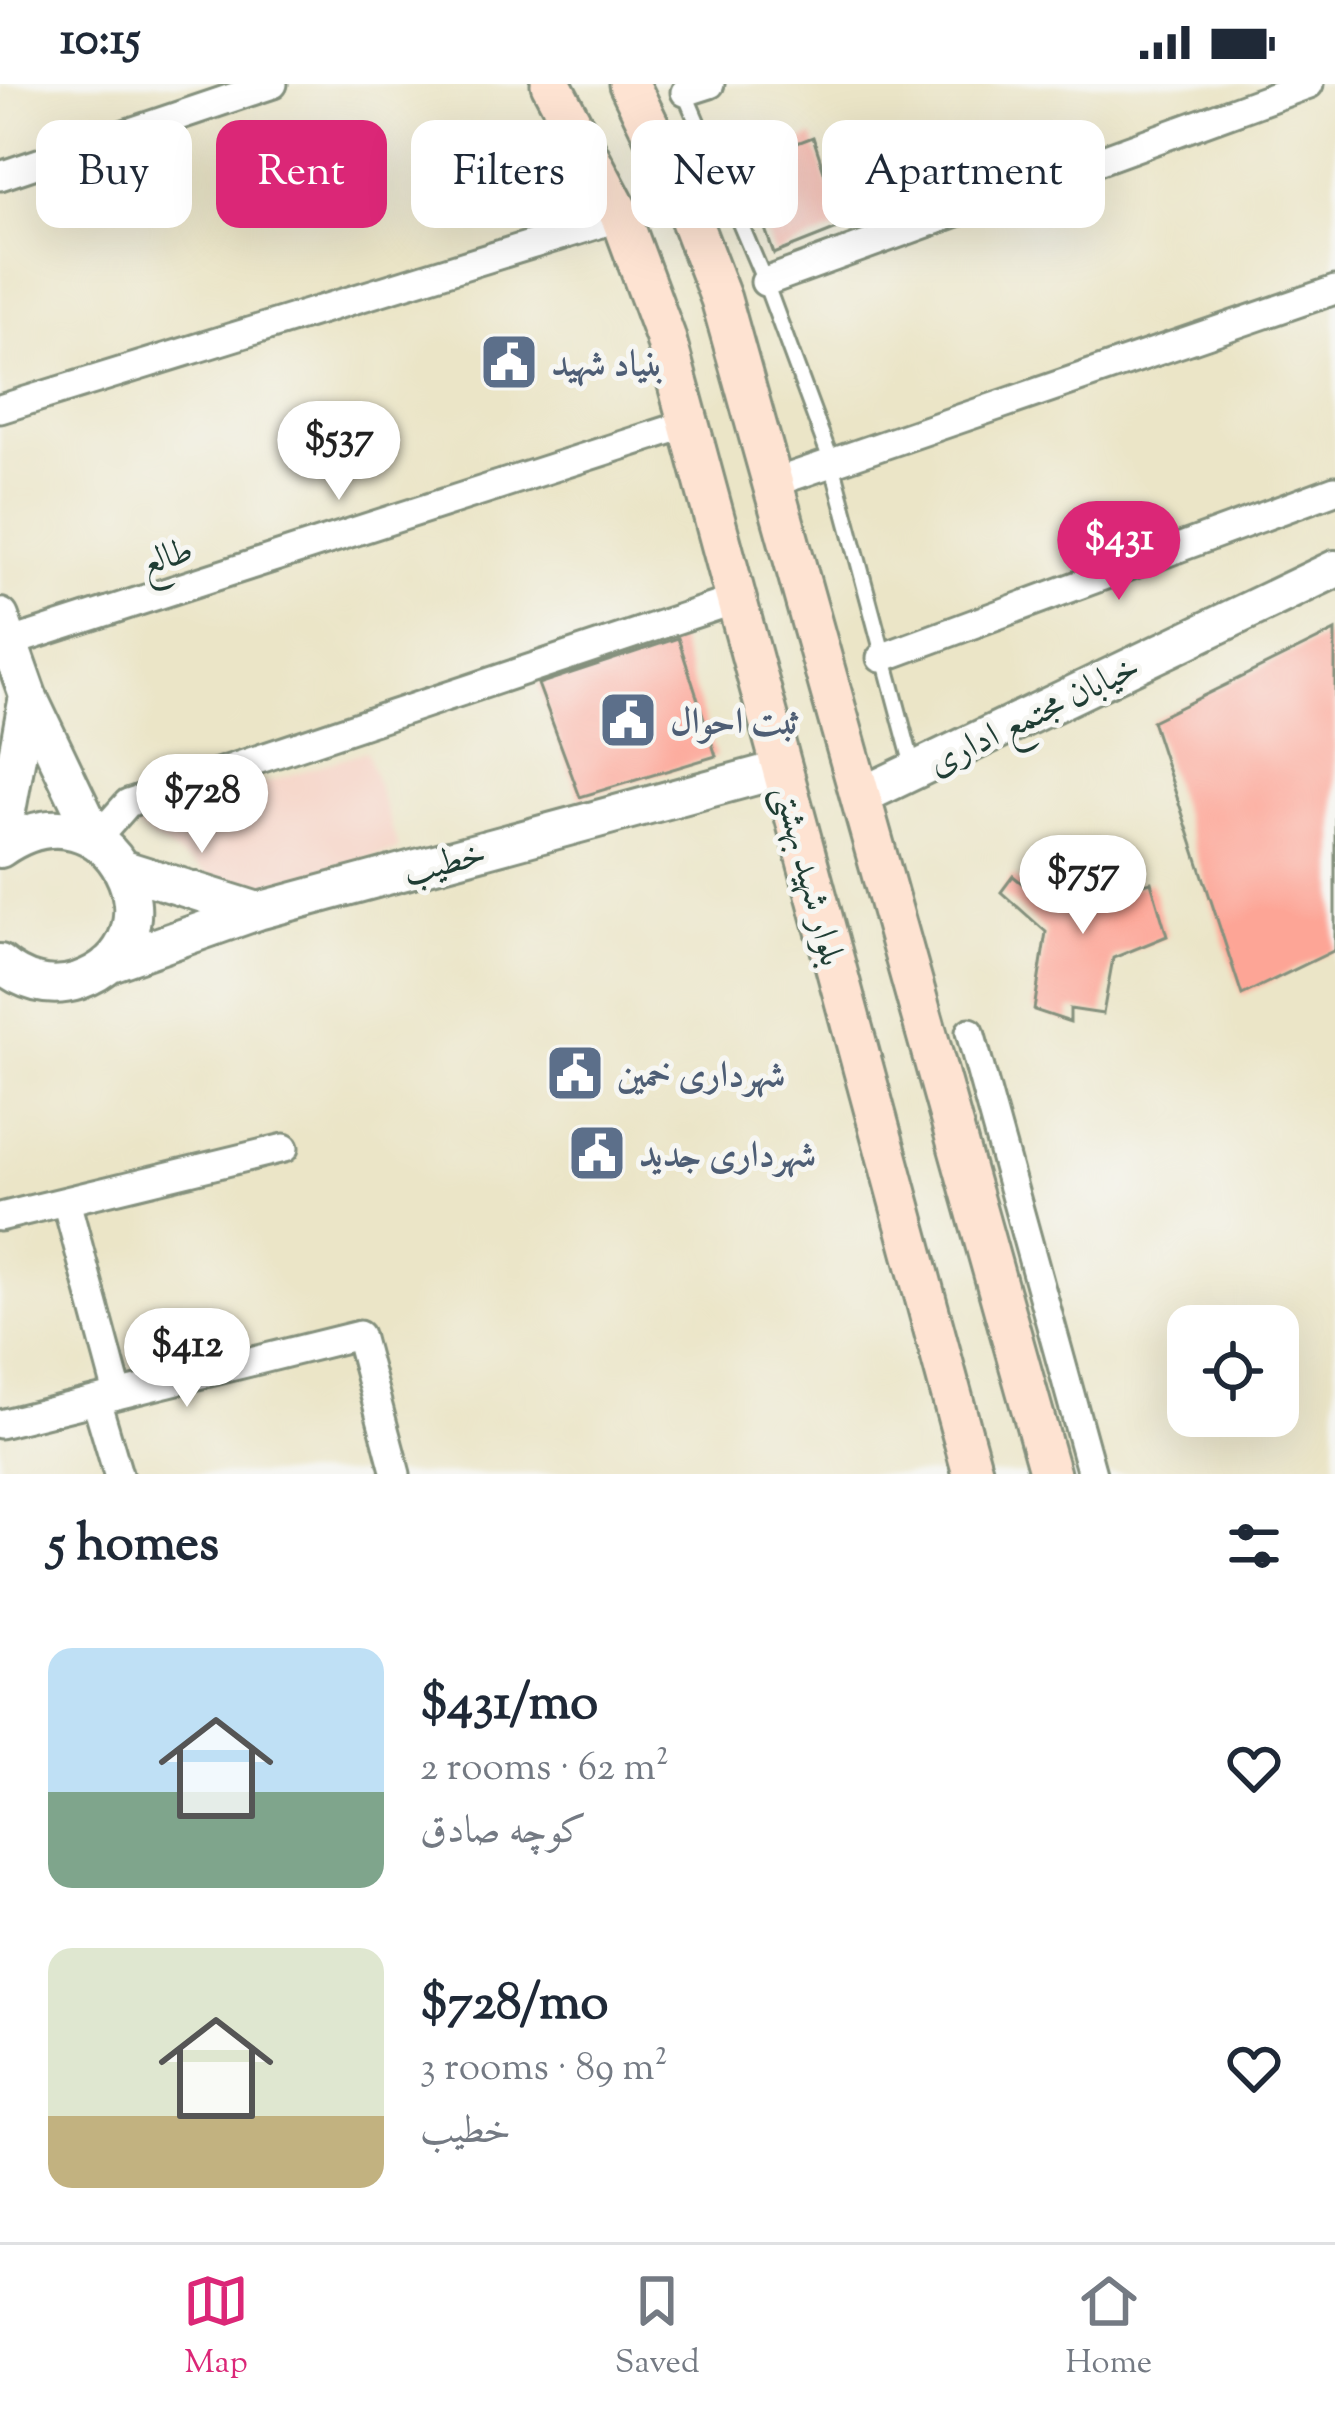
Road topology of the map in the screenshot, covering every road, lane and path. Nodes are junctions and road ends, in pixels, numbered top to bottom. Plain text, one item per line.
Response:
1 (273, 84) edge
2 (550, 84) edge
3 (629, 84) edge
4 (1309, 84) edge
5 (692, 87) edge
6 (1280, 89) edge
7 (0, 176) edge
8 (621, 217) junction
9 (765, 282) junction
10 (1335, 290) edge
11 (0, 410) edge
12 (688, 424) junction
13 (832, 464) junction
14 (773, 484) junction
15 (1335, 490) edge
16 (1335, 569) edge
17 (735, 600) junction
18 (5, 630) edge
19 (881, 658) junction
20 (28, 696) junction
21 (10, 741) edge
22 (782, 769) junction
23 (914, 770) junction
24 (861, 796) junction
25 (96, 839) junction
26 (0, 849) edge
27 (124, 869) junction
28 (258, 911) junction
29 (108, 964) junction
30 (16, 972) edge
31 (0, 1002) edge
32 (970, 1032) dead end
33 (284, 1148) dead end
34 (66, 1201) junction
35 (0, 1217) edge
36 (107, 1397) junction
37 (0, 1424) edge
38 (118, 1474) edge
39 (396, 1474) edge
40 (974, 1474) edge
41 (1050, 1474) edge
42 (1092, 1474) edge

1 - 7 street
2 - 8 main road, بلوار شهید بهشتی
3 - 14 main road, بلوار شهید بهشتی
4 - 6 street
5 - 9 lane
6 - 9 street
8 - 11 street
8 - 12 main road, بلوار شهید بهشتی
9 - 13 lane
10 - 13 street
12 - 17 main road, بلوار شهید بهشتی
12 - 18 street, طالع
13 - 14 street
13 - 19 lane
14 - 24 main road, بلوار شهید بهشتی
15 - 19 street
16 - 23 street, خیابان مجتمع اداری
17 - 22 main road, بلوار شهید بهشتی
17 - 25 street
18 - 20 street
19 - 23 lane
20 - 21 street
20 - 25 street
21 - 26 street
22 - 28 street, خطیب
22 - 40 main road, بلوار شهید بهشتی
23 - 24 street, خیابان مجتمع اداری
24 - 41 main road, بلوار شهید بهشتی
25 - 26 street
25 - 27 street
27 - 28 street
27 - 29 street
28 - 29 street, خطیب
29 - 30 street, خطیب
30 - 31 street
32 - 42 street
33 - 34 street
34 - 35 street
34 - 36 street
36 - 37 street
36 - 38 street
36 - 39 street

